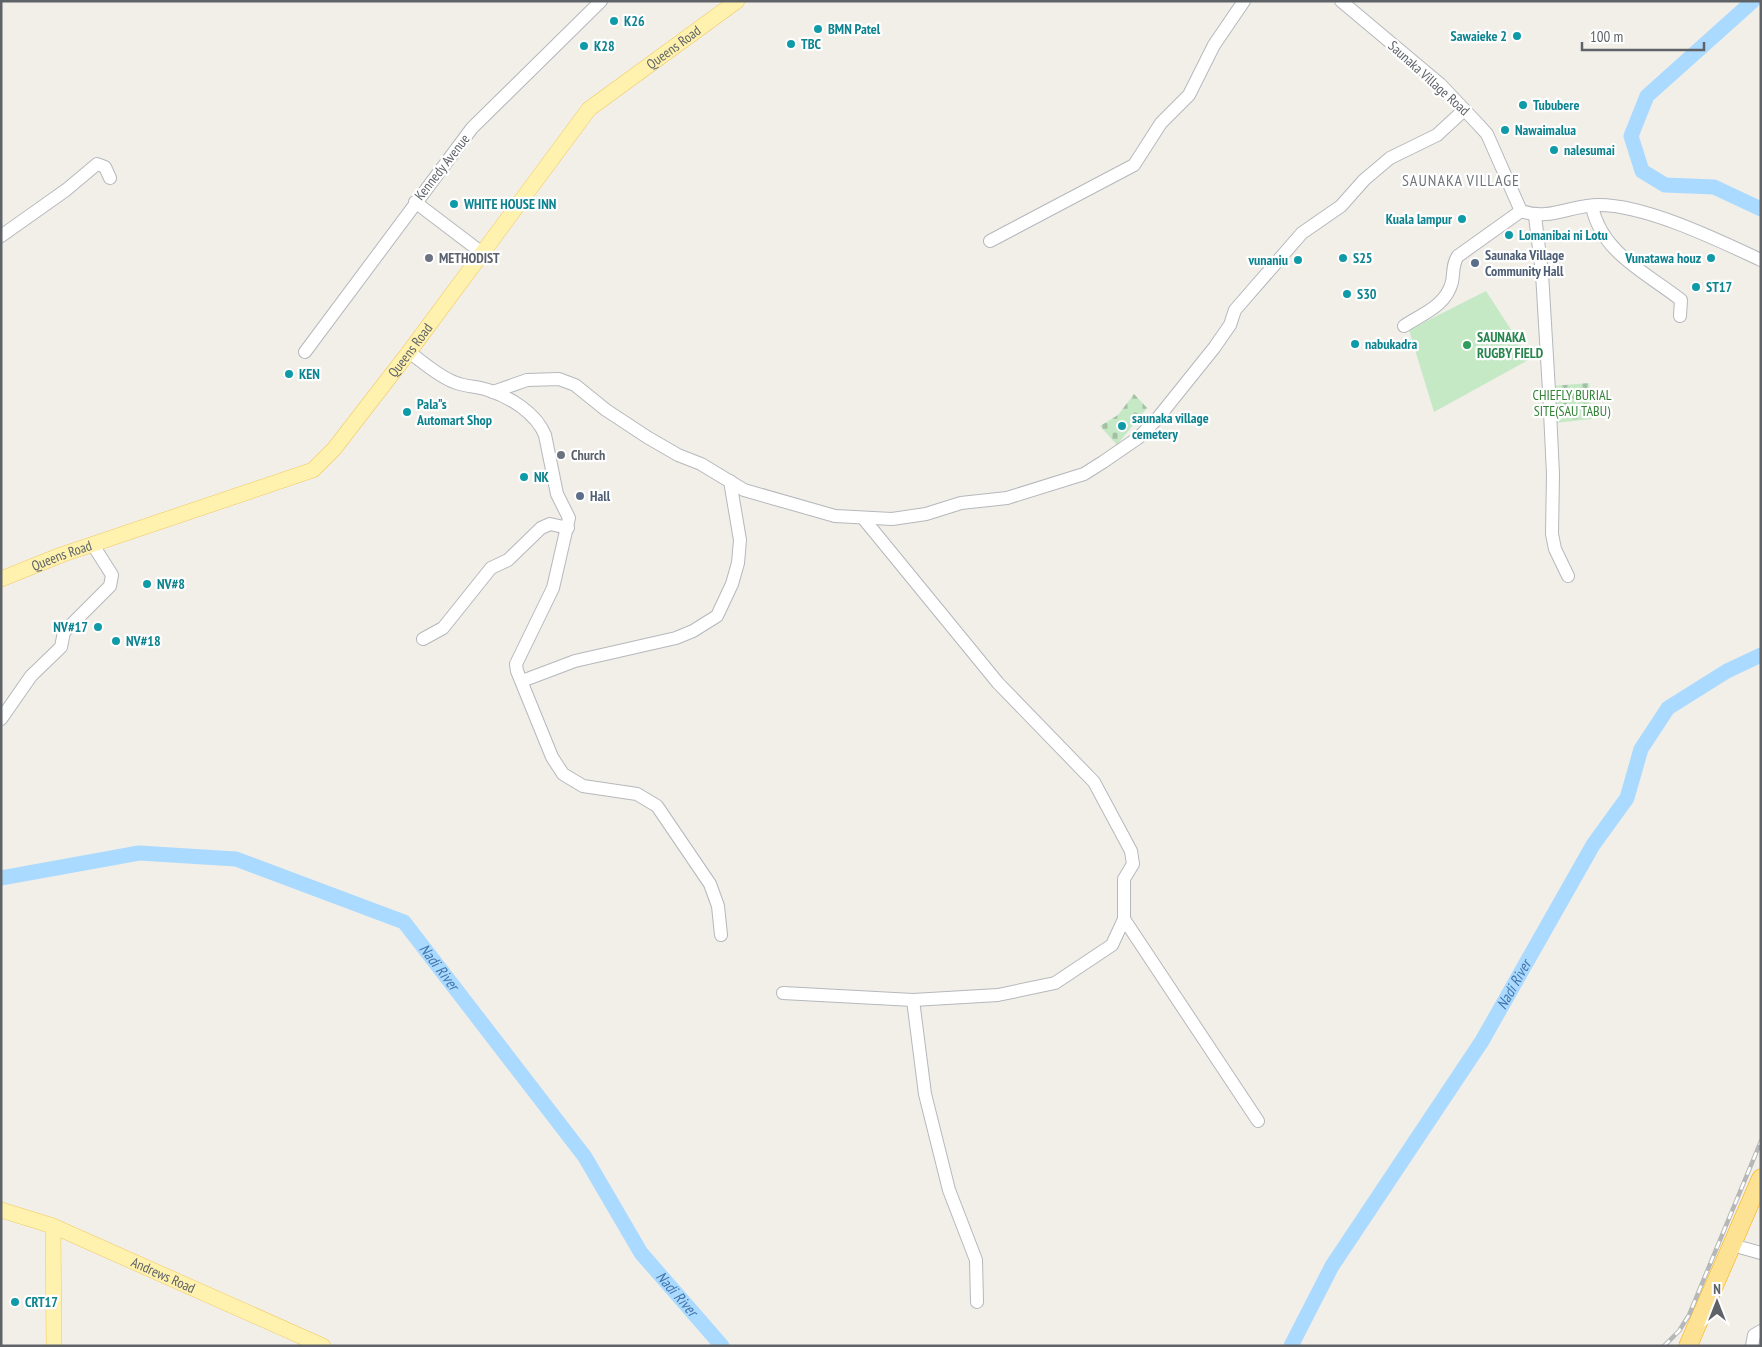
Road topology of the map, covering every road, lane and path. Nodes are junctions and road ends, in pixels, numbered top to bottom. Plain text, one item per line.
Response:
1 (601, 1) edge
2 (738, 1) edge
3 (1244, 1) edge
4 (1341, 1) edge
5 (1464, 110) junction
6 (110, 178) dead end
7 (415, 202) junction
8 (1592, 206) junction
9 (1521, 211) junction
10 (1535, 216) junction
11 (1, 236) edge
12 (990, 241) dead end
13 (481, 252) junction
14 (1761, 260) edge
15 (1680, 316) dead end
16 (1404, 326) dead end
17 (305, 352) dead end
18 (409, 352) junction
19 (493, 392) junction
20 (730, 481) junction
21 (863, 518) junction
22 (568, 528) junction
23 (92, 545) junction
24 (1568, 576) dead end
25 (1, 579) edge
26 (423, 640) dead end
27 (522, 681) junction
28 (1, 719) edge
29 (1124, 919) junction
30 (721, 935) dead end
31 (783, 993) dead end
32 (913, 1000) junction
33 (1258, 1121) dead end
34 (1761, 1178) edge
35 (1, 1210) edge
36 (52, 1226) junction
37 (1732, 1245) junction
38 (1761, 1254) edge
39 (977, 1302) dead end
40 (1761, 1331) edge
41 (54, 1346) edge
42 (323, 1346) edge
43 (1688, 1346) edge
44 (1752, 1346) edge

1 - 7 street, Kennedy Avenue
2 - 13 main road, Queens Road
3 - 12 street
4 - 5 street, Saunaka Village Road
5 - 9 street, Saunaka Village Road
5 - 21 street
6 - 11 street
7 - 13 street
7 - 17 street, Kennedy Avenue
8 - 10 street
8 - 14 street
8 - 15 street
9 - 10 street
9 - 16 street
10 - 24 street
13 - 18 main road, Queens Road
18 - 19 street
18 - 23 main road, Queens Road
19 - 20 street
19 - 22 street
20 - 21 street
20 - 27 street
21 - 29 street
22 - 26 street
22 - 27 street
23 - 25 main road, Queens Road
23 - 28 street
27 - 30 street
29 - 32 street
29 - 33 street
31 - 32 street
32 - 39 street
34 - 37 highway
35 - 36 main road, Andrews Road
36 - 41 main road
36 - 42 main road, Andrews Road
37 - 38 street
37 - 43 highway
40 - 44 street

